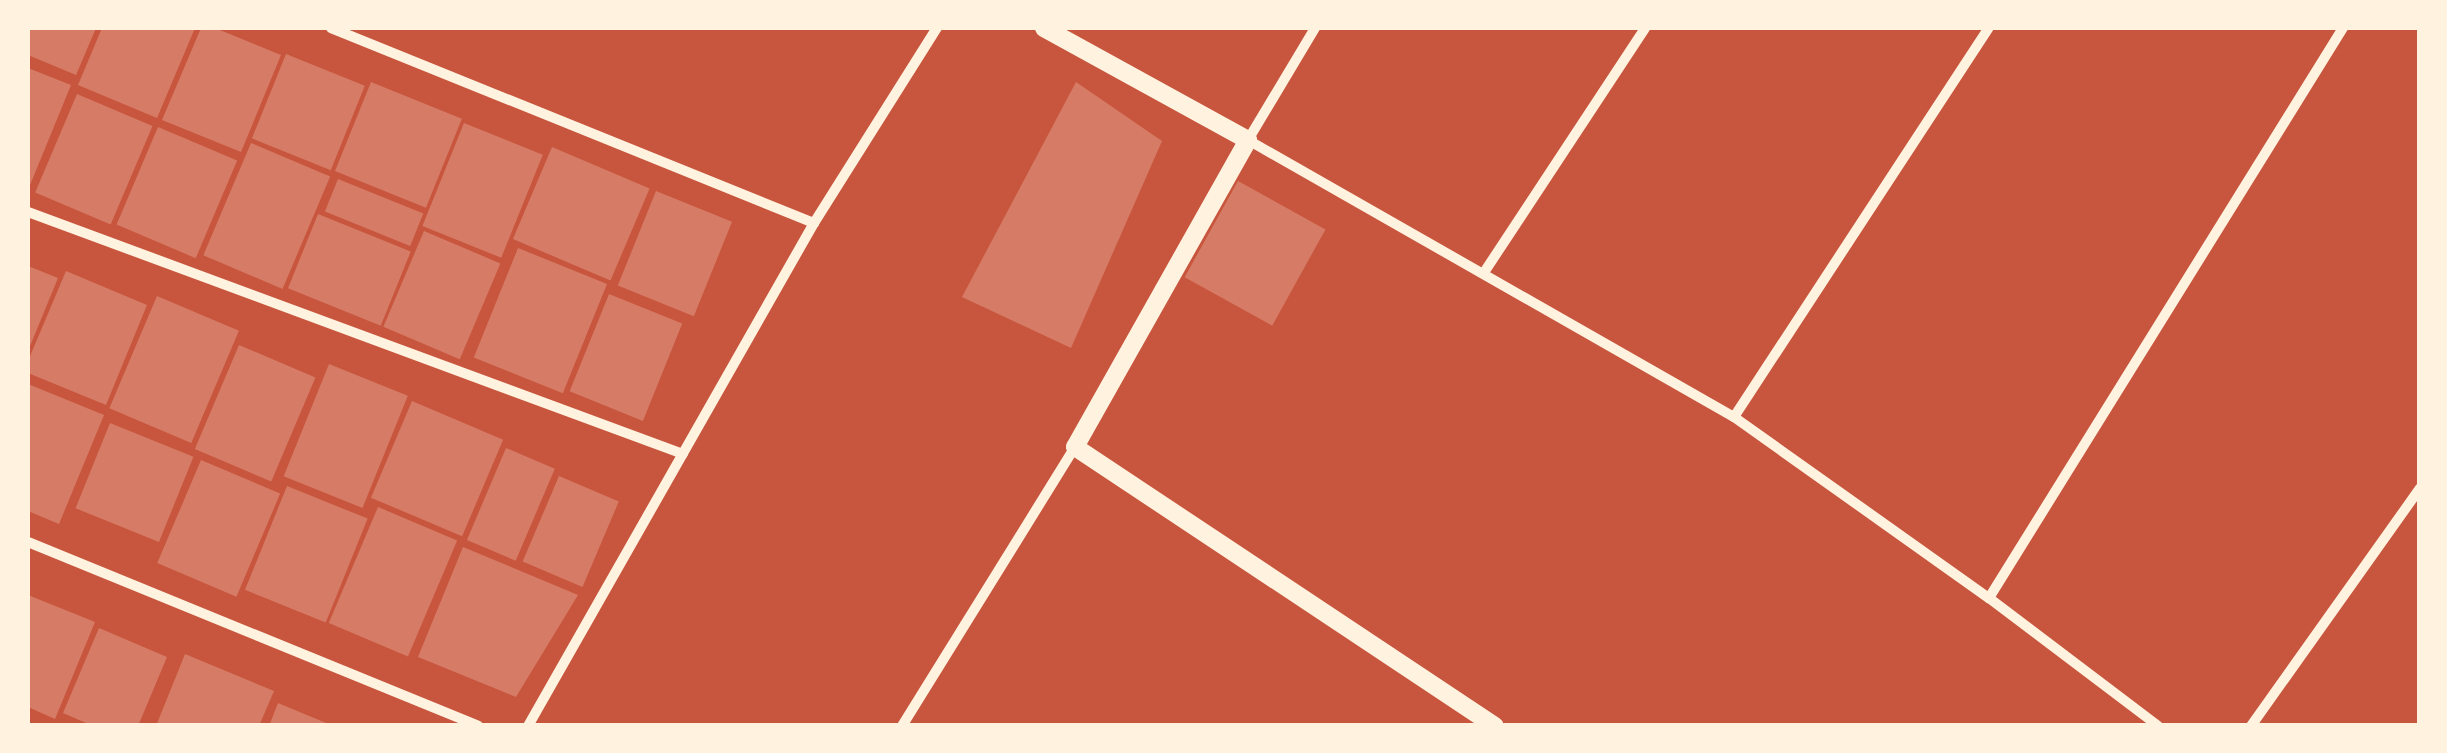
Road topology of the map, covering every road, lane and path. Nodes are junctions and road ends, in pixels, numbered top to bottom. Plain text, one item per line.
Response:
1 (330, 28) edge
2 (937, 28) edge
3 (1044, 28) edge
4 (1315, 28) edge
5 (1645, 28) edge
6 (1989, 28) edge
7 (2343, 28) edge
8 (1248, 140) junction
9 (28, 212) edge
10 (814, 223) junction
11 (1485, 272) junction
12 (1734, 418) junction
13 (1076, 446) junction
14 (683, 454) junction
15 (2420, 488) edge
16 (28, 542) edge
17 (1990, 598) junction
18 (478, 726) edge
19 (528, 726) edge
20 (902, 726) edge
21 (1496, 726) edge
22 (2158, 726) edge
23 (2251, 726) edge

1 - 10 street
2 - 10 street
3 - 8 street
4 - 8 street
5 - 11 street
6 - 12 street
7 - 17 street
8 - 11 street
8 - 13 street
9 - 14 street
10 - 14 street
11 - 12 street
12 - 17 street
13 - 20 street
13 - 21 street
14 - 19 street
15 - 23 street
16 - 18 street
17 - 22 street

